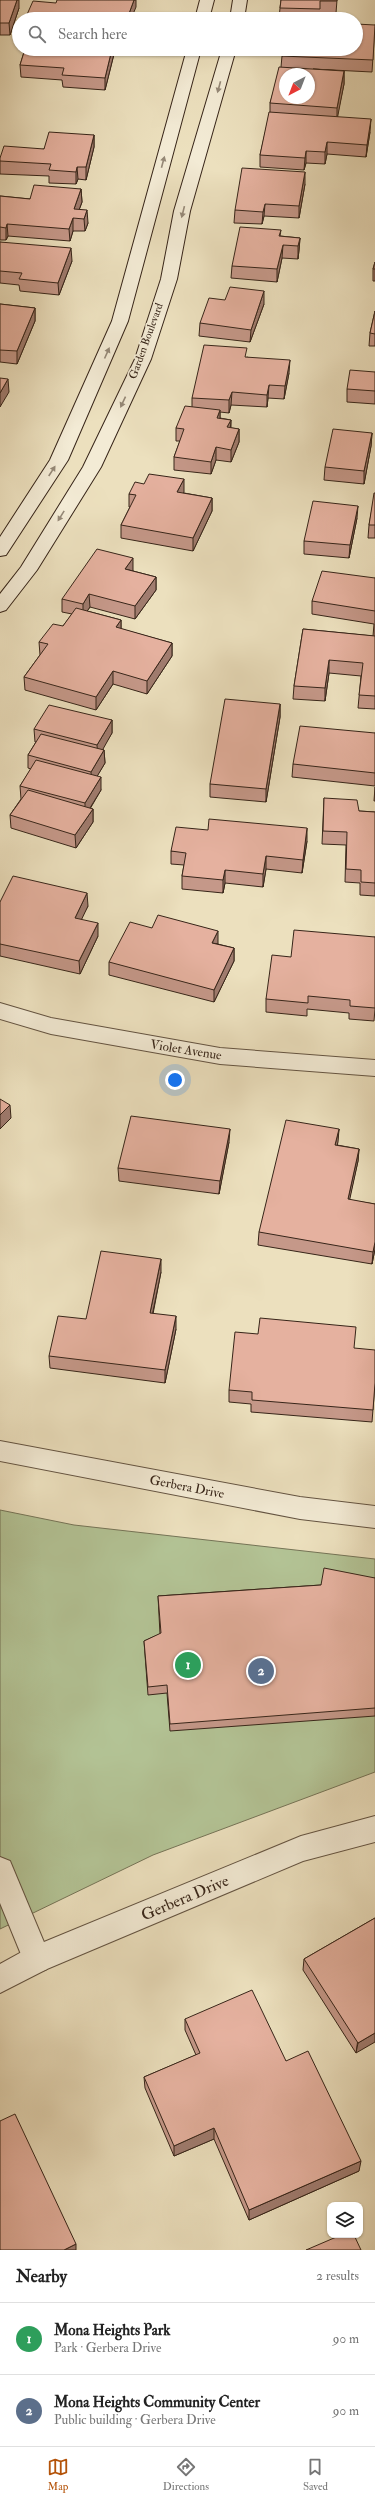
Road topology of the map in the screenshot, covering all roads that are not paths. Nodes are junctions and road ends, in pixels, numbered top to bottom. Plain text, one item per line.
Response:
1 (207, 0) edge
2 (240, 0) edge
3 (204, 12) edge
4 (238, 12) edge
5 (192, 56) edge
6 (227, 56) edge
7 (0, 551) edge
8 (0, 606) edge
9 (0, 1011) edge
10 (375, 1068) edge
11 (0, 1451) edge
12 (375, 1517) edge
13 (375, 1829) edge
14 (0, 1870) edge
15 (37, 1959) junction
16 (0, 1978) edge

1 - 3 street
2 - 4 street
7 -> 5 street
6 -> 8 street, Garden Boulevard
9 - 10 street, Violet Avenue
11 - 12 street, Gerbera Drive
13 - 15 street, Gerbera Drive
14 - 15 street
15 - 16 street, Gerbera Drive

